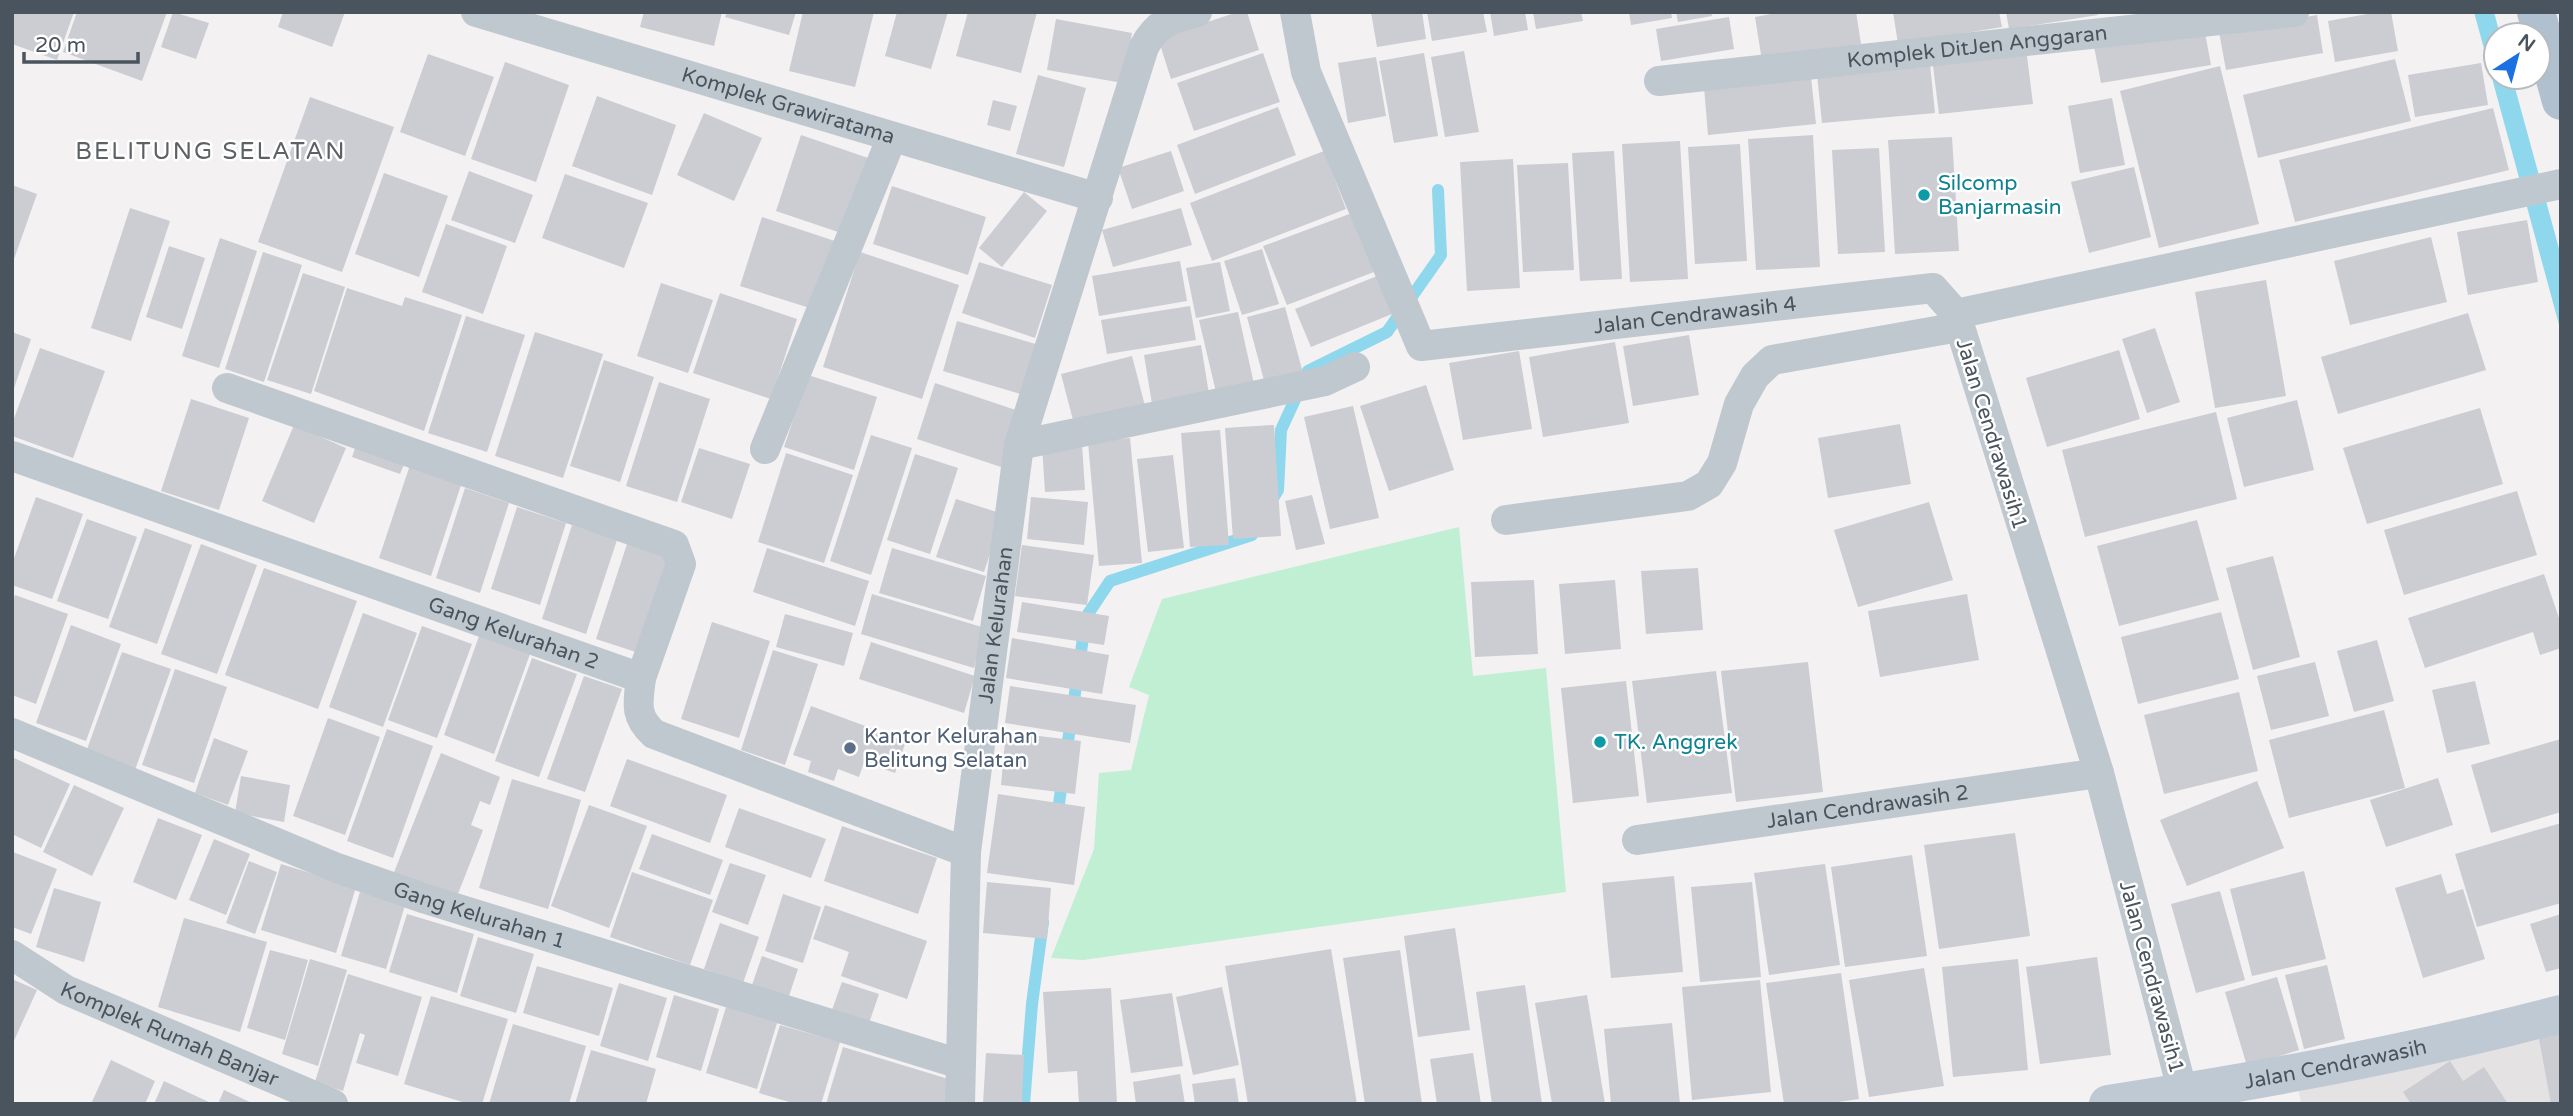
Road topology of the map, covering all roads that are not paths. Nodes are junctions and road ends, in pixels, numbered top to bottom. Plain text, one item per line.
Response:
1 (476, 12) edge
2 (1197, 12) edge
3 (1295, 12) edge
4 (2294, 12) edge
5 (2536, 12) edge
6 (1659, 81) dead end
7 (2561, 102) edge
8 (892, 137) junction
9 (2556, 185) edge
10 (1098, 198) junction
11 (1957, 321) junction
12 (1355, 367) dead end
13 (227, 388) dead end
14 (1019, 445) junction
15 (765, 449) dead end
16 (12, 456) edge
17 (1506, 520) dead end
18 (641, 678) junction
19 (12, 733) edge
20 (2099, 773) junction
21 (1637, 840) dead end
22 (966, 852) junction
23 (12, 955) edge
24 (2561, 1014) edge
25 (961, 1064) junction
26 (2183, 1093) junction
27 (333, 1104) edge
28 (960, 1104) edge
29 (2108, 1104) edge

1 - 8 street, Komplek Grawiratama
2 - 10 street, Jalan Kelurahan
3 - 11 street, Jalan Cendrawasih 4
4 - 6 street, Komplek DitJen Anggaran
5 - 7 main road
8 - 10 street, Komplek Grawiratama
8 - 15 street
9 - 11 street, Jalan Cendrawasih1
10 - 14 street, Jalan Kelurahan
11 - 17 street
11 - 20 street, Jalan Cendrawasih1
12 - 14 street
13 - 18 street
14 - 22 street, Jalan Kelurahan
16 - 18 street, Gang Kelurahan 2
18 - 22 street
19 - 25 street, Gang Kelurahan 1
20 - 21 street, Jalan Cendrawasih 2
20 - 26 street, Jalan Cendrawasih1
22 - 25 street, Jalan Kelurahan
23 - 27 street, Komplek Rumah Banjar
24 - 26 street, Jalan Cendrawasih
25 - 28 street, Jalan Kelurahan
26 - 29 street, Jalan Cendrawasih

